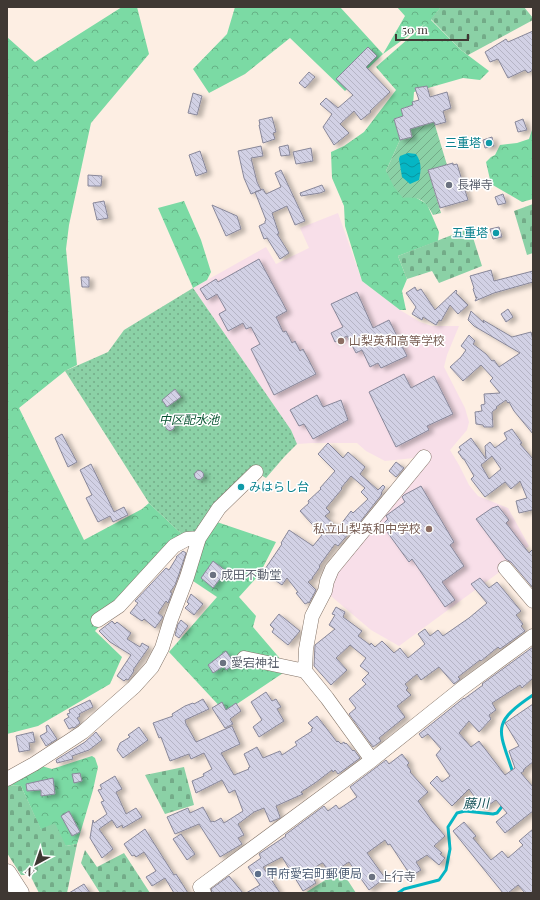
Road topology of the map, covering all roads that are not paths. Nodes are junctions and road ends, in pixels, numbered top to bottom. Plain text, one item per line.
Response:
1 (424, 456) dead end
2 (256, 472) dead end
3 (199, 538) junction
4 (506, 568) dead end
5 (533, 601) edge
6 (98, 620) dead end
7 (533, 636) edge
8 (244, 658) dead end
9 (305, 671) junction
10 (372, 760) junction
11 (7, 779) edge
12 (7, 873) edge
13 (20, 893) edge
14 (204, 893) edge

1 - 9 street
2 - 3 street
3 - 6 street
3 - 11 street
4 - 5 street
7 - 10 street
8 - 9 street
9 - 10 street
10 - 14 street
12 - 13 main road

